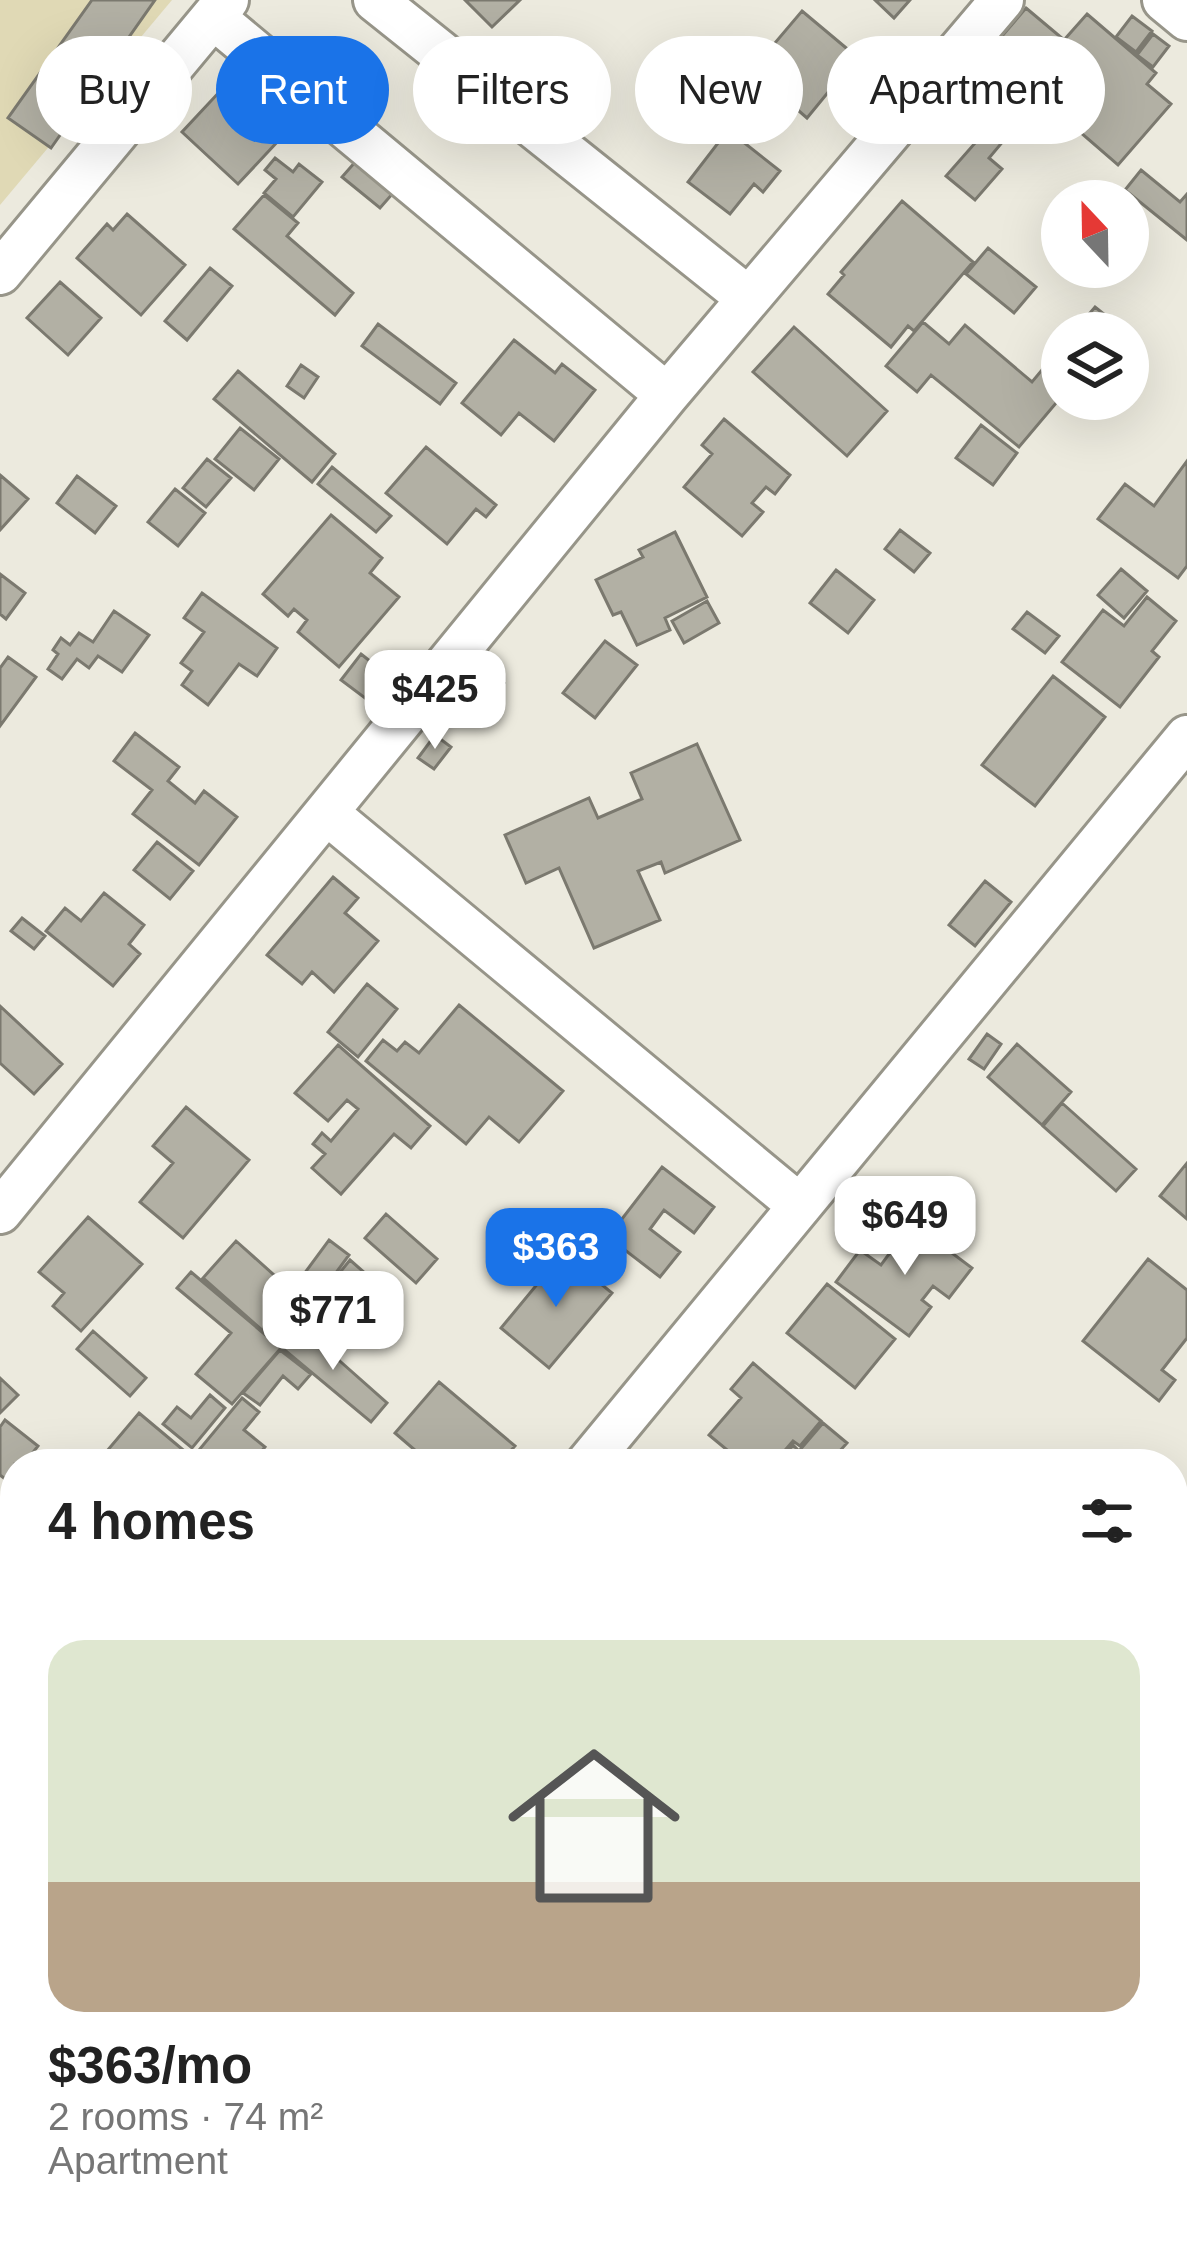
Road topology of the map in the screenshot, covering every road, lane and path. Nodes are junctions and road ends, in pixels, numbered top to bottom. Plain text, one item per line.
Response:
1 (375, 0) edge
2 (1002, 0) edge
3 (1164, 0) edge
4 (220, 8) edge
5 (1187, 19) edge
6 (0, 273) edge
7 (748, 298) junction
8 (667, 394) junction
9 (1187, 737) edge
10 (328, 814) junction
11 (800, 1206) junction
12 (0, 1212) edge
13 (599, 1449) edge

1 - 7 street
2 - 7 street
3 - 5 street
4 - 6 street
4 - 8 street
7 - 8 street
8 - 10 street
9 - 11 street
10 - 11 street
10 - 12 street
11 - 13 street

